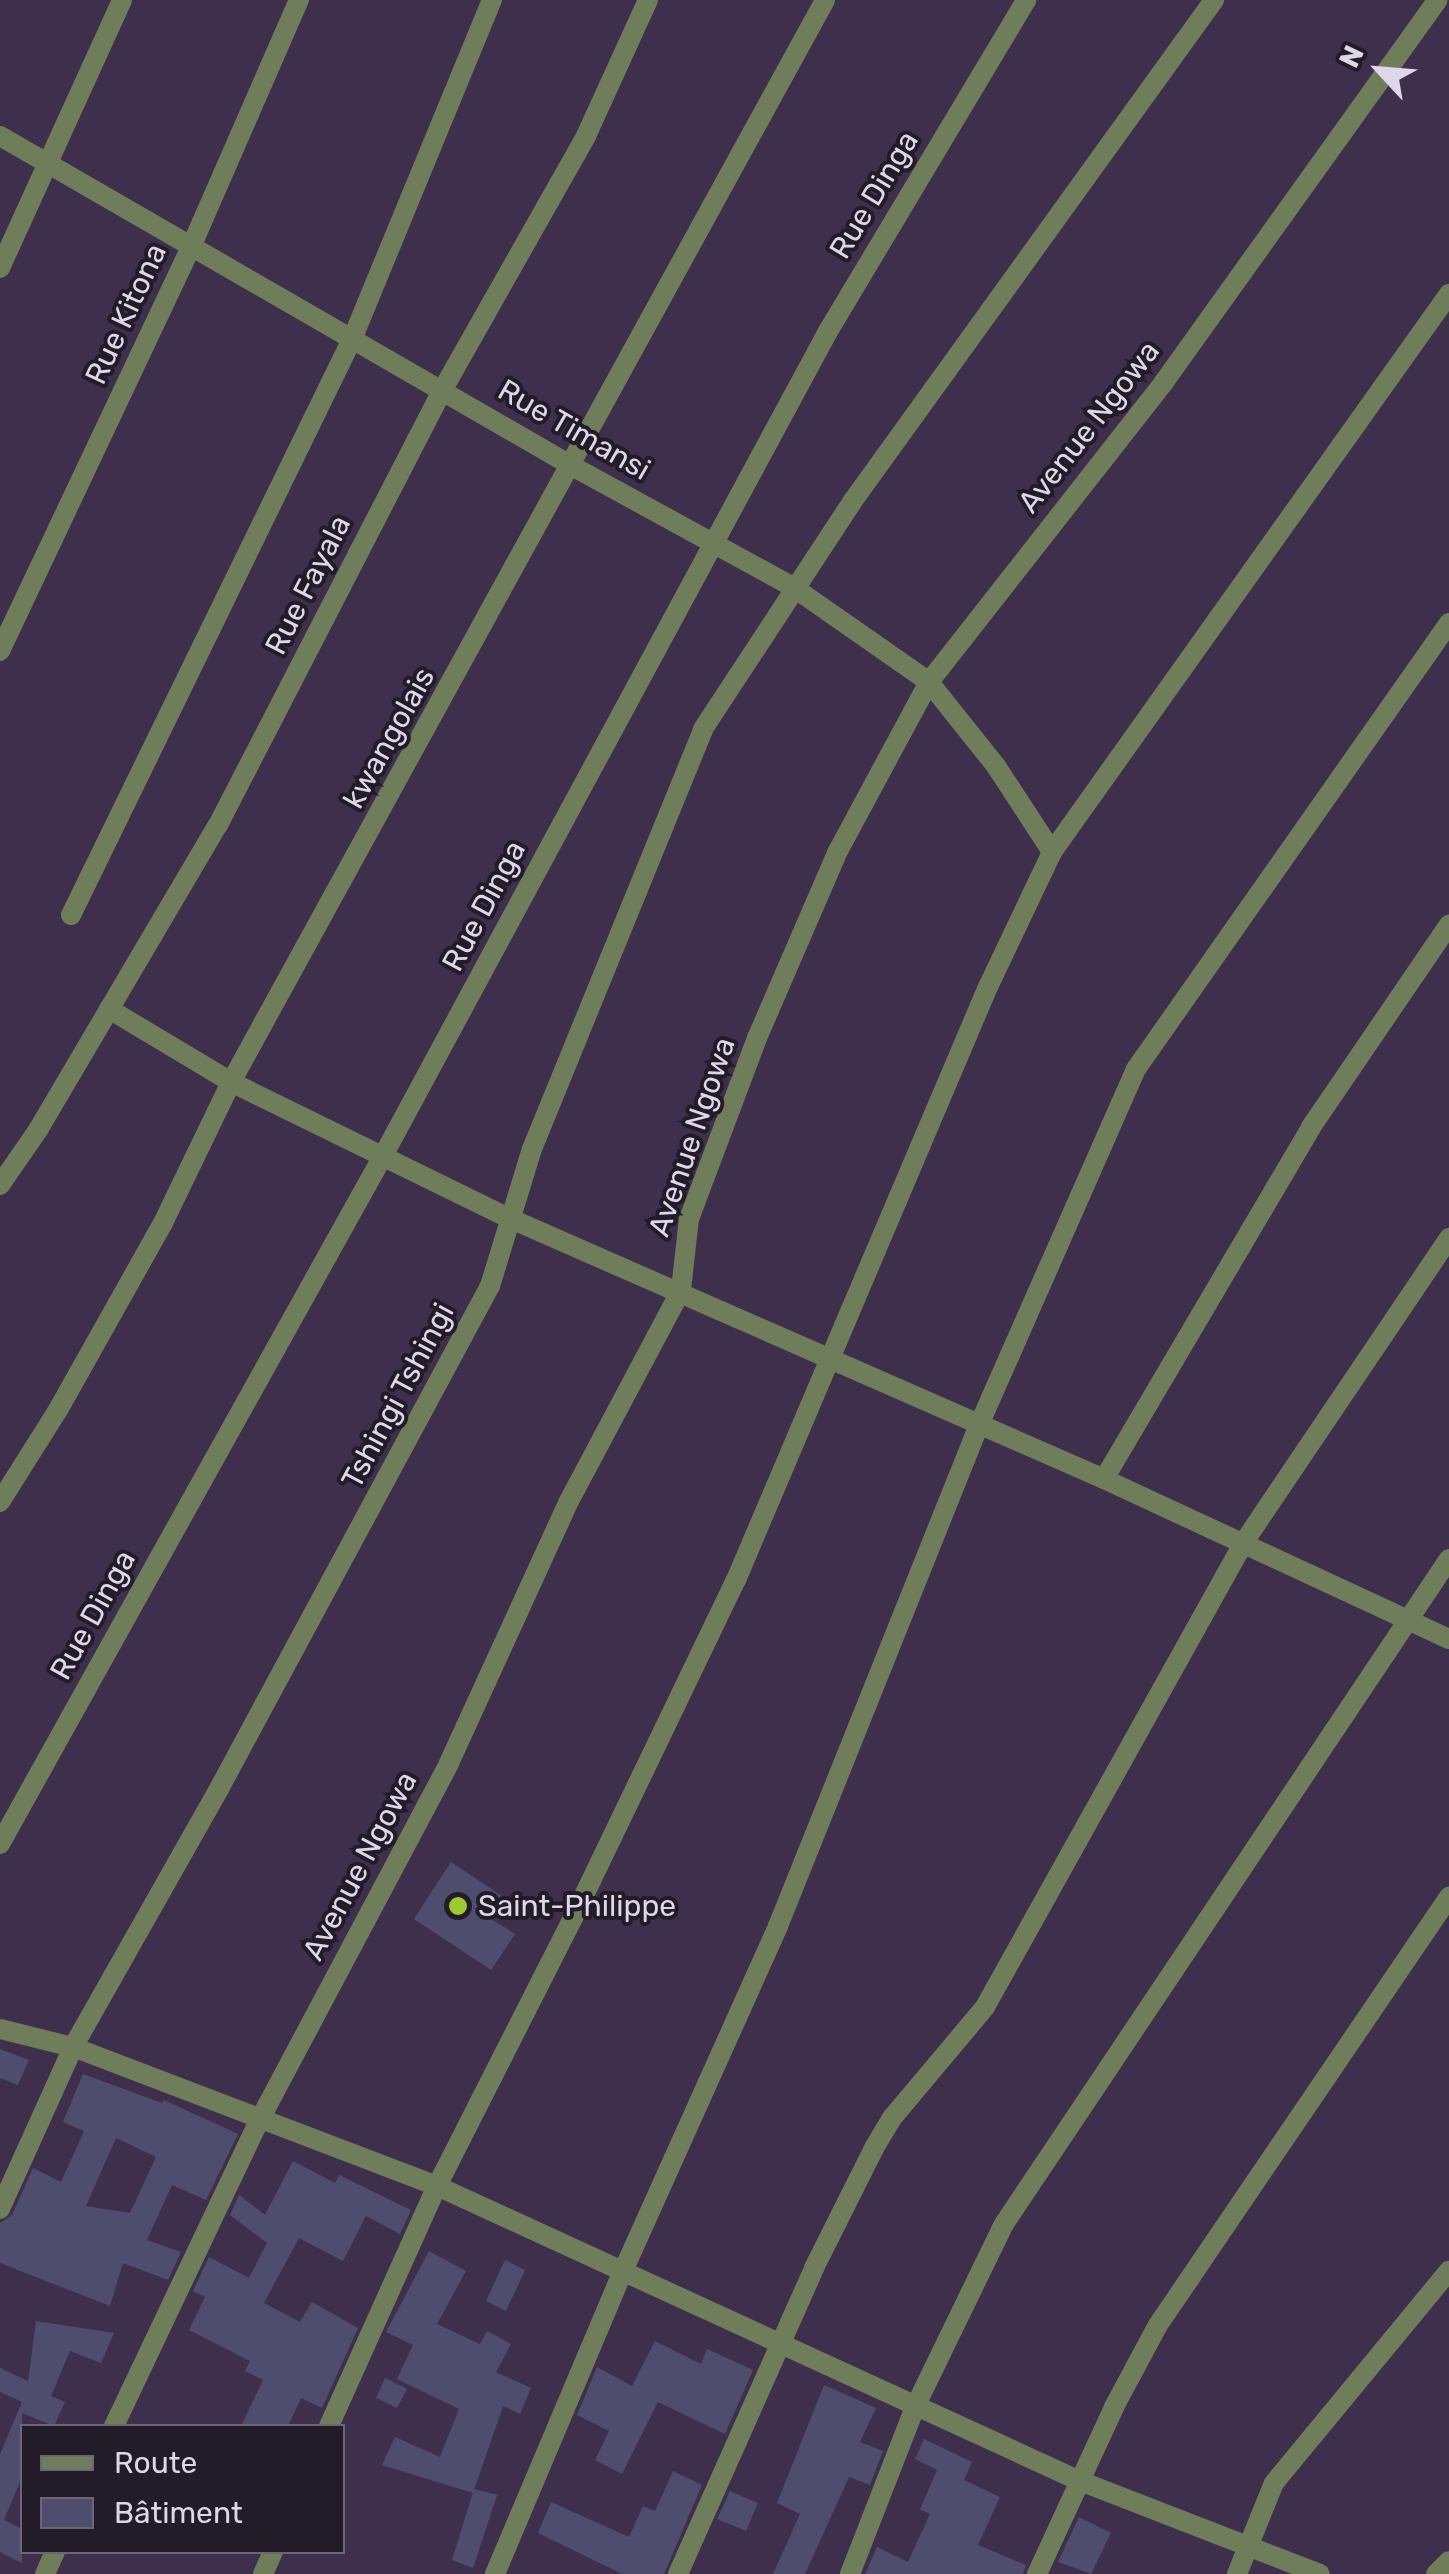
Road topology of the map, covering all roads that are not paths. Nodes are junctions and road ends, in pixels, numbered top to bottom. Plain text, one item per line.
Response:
1 (122, 0) edge
2 (300, 0) edge
3 (492, 0) edge
4 (648, 0) edge
5 (825, 0) edge
6 (1026, 0) edge
7 (1214, 0) edge
8 (1437, 0) edge
9 (0, 136) edge
10 (49, 166) junction
11 (191, 247) junction
12 (0, 268) edge
13 (1449, 294) edge
14 (353, 338) junction
15 (443, 388) junction
16 (572, 466) junction
17 (713, 544) junction
18 (793, 587) junction
19 (1449, 622) edge
20 (0, 651) edge
21 (928, 682) junction
22 (1052, 852) junction
23 (71, 915) dead end
24 (1449, 925) edge
25 (109, 1009) junction
26 (231, 1082) junction
27 (383, 1156) junction
28 (0, 1185) edge
29 (511, 1219) junction
30 (1449, 1238) edge
31 (681, 1290) junction
32 (828, 1358) junction
33 (979, 1426) junction
34 (1104, 1479) junction
35 (0, 1502) edge
36 (1244, 1542) junction
37 (1449, 1559) edge
38 (1405, 1620) junction
39 (1449, 1639) edge
40 (0, 1844) edge
41 (1449, 1896) edge
42 (0, 2029) edge
43 (73, 2046) junction
44 (259, 2121) junction
45 (436, 2186) junction
46 (0, 2209) edge
47 (624, 2269) junction
48 (1449, 2271) edge
49 (782, 2342) junction
50 (915, 2406) junction
51 (115, 2424) edge
52 (330, 2424) edge
53 (1080, 2481) junction
54 (1251, 2546) junction
55 (1449, 2561) edge
56 (495, 2574) edge
57 (678, 2574) edge
58 (850, 2574) edge
59 (1036, 2574) edge
60 (1237, 2574) edge
61 (1320, 2574) edge
62 (1436, 2574) edge

1 - 10 street
2 - 11 street, Rue Kitona
3 - 14 street
4 - 15 street, Rue Fayala
5 - 16 street, kwangolais
6 - 17 street, Rue Dinga
7 - 18 street, Tshingi Tshingi
8 - 21 street, Avenue Ngowa
9 - 10 street, Rue Timansi
10 - 11 street, Rue Timansi
10 - 12 street
11 - 14 street, Rue Timansi
11 - 20 street, Rue Kitona
13 - 22 street
14 - 15 street, Rue Timansi
14 - 23 street
15 - 16 street, Rue Timansi
15 - 25 street, Rue Fayala
16 - 17 street, Rue Timansi
16 - 26 street, kwangolais
17 - 18 street, Rue Timansi
17 - 27 street, Rue Dinga
18 - 21 street, Rue Timansi
18 - 29 street, Tshingi Tshingi
19 - 33 street
21 - 22 street, Rue Timansi
21 - 31 street, Avenue Ngowa
22 - 32 street
24 - 34 street
25 - 26 street
25 - 28 street, Rue Fayala
26 - 27 street
26 - 35 street, kwangolais
27 - 29 street
27 - 40 street, Rue Dinga
29 - 31 street
29 - 43 street, Tshingi Tshingi
30 - 36 street
31 - 32 street
31 - 44 street, Avenue Ngowa
32 - 33 street
32 - 45 street
33 - 34 street
33 - 47 street
34 - 36 street
36 - 38 street
36 - 49 street
37 - 38 street
38 - 39 street
38 - 50 street
41 - 53 street
42 - 43 street
43 - 44 street
43 - 46 street, Tshingi Tshingi
44 - 45 street
44 - 51 street, Avenue Ngowa
45 - 47 street
45 - 52 street
47 - 49 street
47 - 56 street
48 - 54 street
49 - 50 street
49 - 57 street
50 - 53 street
50 - 58 street
53 - 54 street
53 - 59 street
54 - 60 street
54 - 61 street
55 - 62 street

